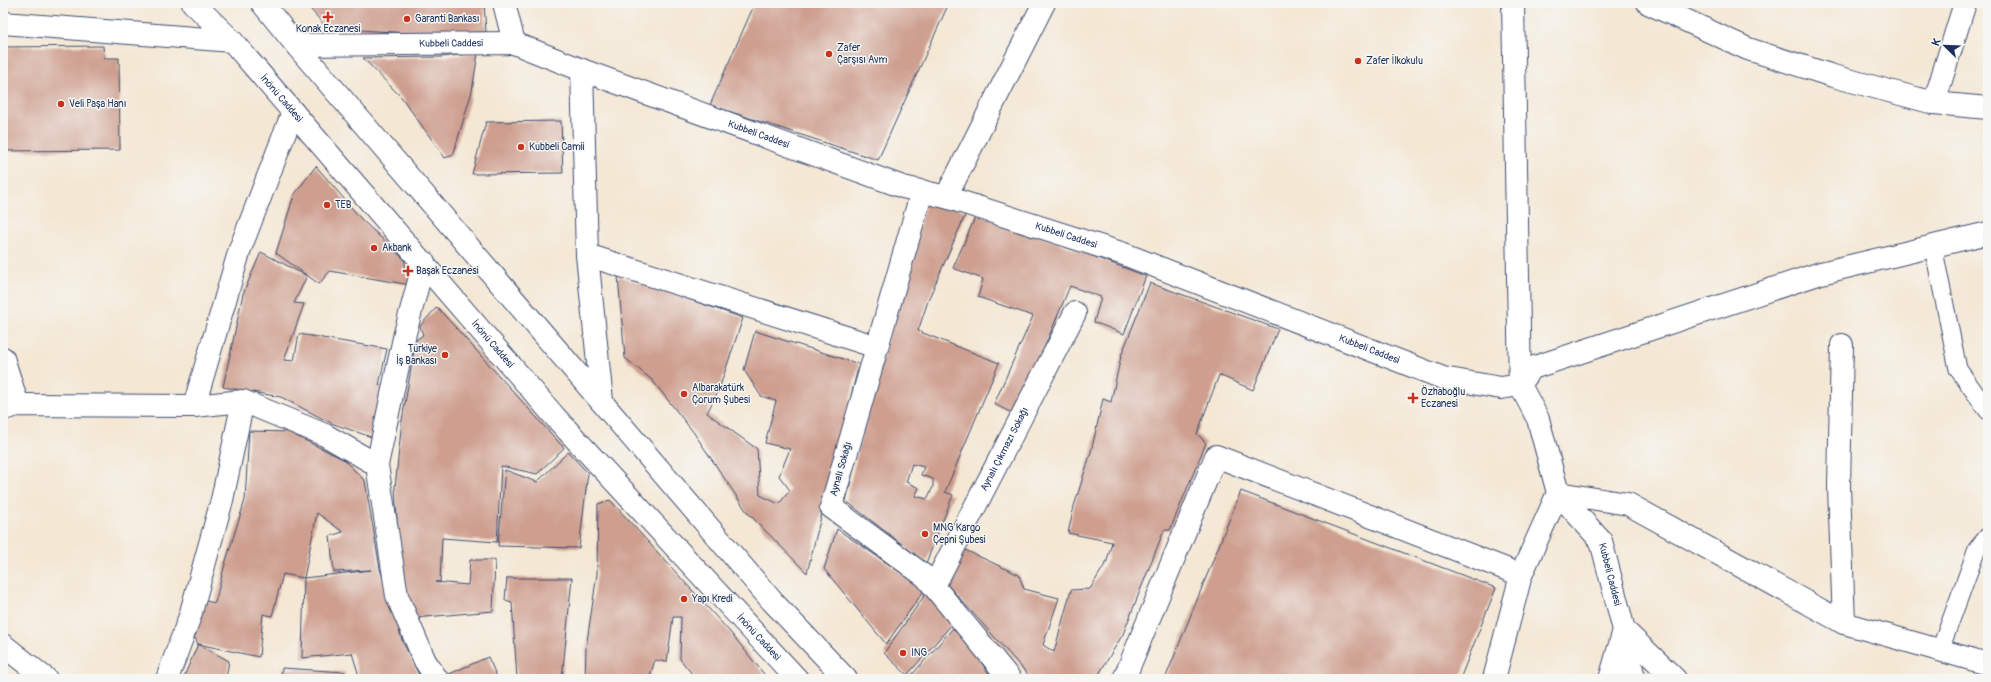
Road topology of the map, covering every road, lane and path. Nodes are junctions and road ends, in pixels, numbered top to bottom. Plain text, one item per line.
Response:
1 (193, 3) edge
2 (262, 3) edge
3 (504, 3) edge
4 (1044, 3) edge
5 (1513, 3) edge
6 (1648, 3) edge
7 (1966, 3) edge
8 (3, 23) edge
9 (232, 41) junction
10 (514, 43) junction
11 (296, 45) junction
12 (582, 70) junction
13 (1934, 103) junction
14 (1988, 108) edge
15 (293, 112) junction
16 (922, 190) junction
17 (946, 197) junction
18 (1988, 233) edge
19 (1933, 246) junction
20 (587, 255) junction
21 (424, 262) junction
22 (1075, 313) dead end
23 (1842, 345) dead end
24 (876, 347) junction
25 (3, 358) edge
26 (1520, 384) junction
27 (602, 400) junction
28 (243, 401) junction
29 (194, 406) junction
30 (11, 407) edge
31 (1988, 411) edge
32 (377, 465) junction
33 (1558, 493) junction
34 (1988, 536) edge
35 (1521, 575) junction
36 (934, 586) junction
37 (1844, 623) junction
38 (1624, 630) junction
39 (3, 645) edge
40 (1940, 650) junction
41 (1988, 664) edge
42 (46, 679) edge
43 (167, 679) edge
44 (437, 679) edge
45 (797, 679) edge
46 (846, 679) edge
47 (1010, 679) edge
48 (1124, 679) edge
49 (1494, 679) edge
50 (1610, 679) edge
51 (1634, 679) edge
52 (1675, 679) edge

1 - 9 street, İnönü Caddesi
2 - 11 street
3 - 10 street
4 - 17 street
5 - 26 street
6 - 13 street
7 - 13 street
8 - 9 street
9 - 15 street, İnönü Caddesi
10 - 11 street, Kubbeli Caddesi
10 - 12 street, Kubbeli Caddesi
11 - 27 street
12 - 16 street, Kubbeli Caddesi
12 - 20 street
13 - 14 street
15 - 21 street, İnönü Caddesi
15 - 29 street
16 - 17 street, Kubbeli Caddesi
16 - 24 street, Aynalı Sokağı
17 - 26 street, Kubbeli Caddesi
18 - 19 street
19 - 26 street
19 - 31 lane
20 - 24 street
20 - 27 street
21 - 32 street
21 - 45 street, İnönü Caddesi
22 - 36 street, Aynalı Çıkmazı Sokağı
23 - 37 street
24 - 36 street, Aynalı Sokağı
25 - 30 street
26 - 33 street, Kubbeli Caddesi
27 - 46 street
28 - 29 street
28 - 32 street
28 - 43 street
29 - 30 street
32 - 44 street
33 - 35 street
33 - 37 street
33 - 38 street, Kubbeli Caddesi
34 - 40 lane
35 - 48 street
35 - 49 street
36 - 47 street, Aynalı Sokağı
37 - 40 street
38 - 50 street
38 - 51 street, Kubbeli Caddesi
38 - 52 street
39 - 42 street
40 - 41 street

